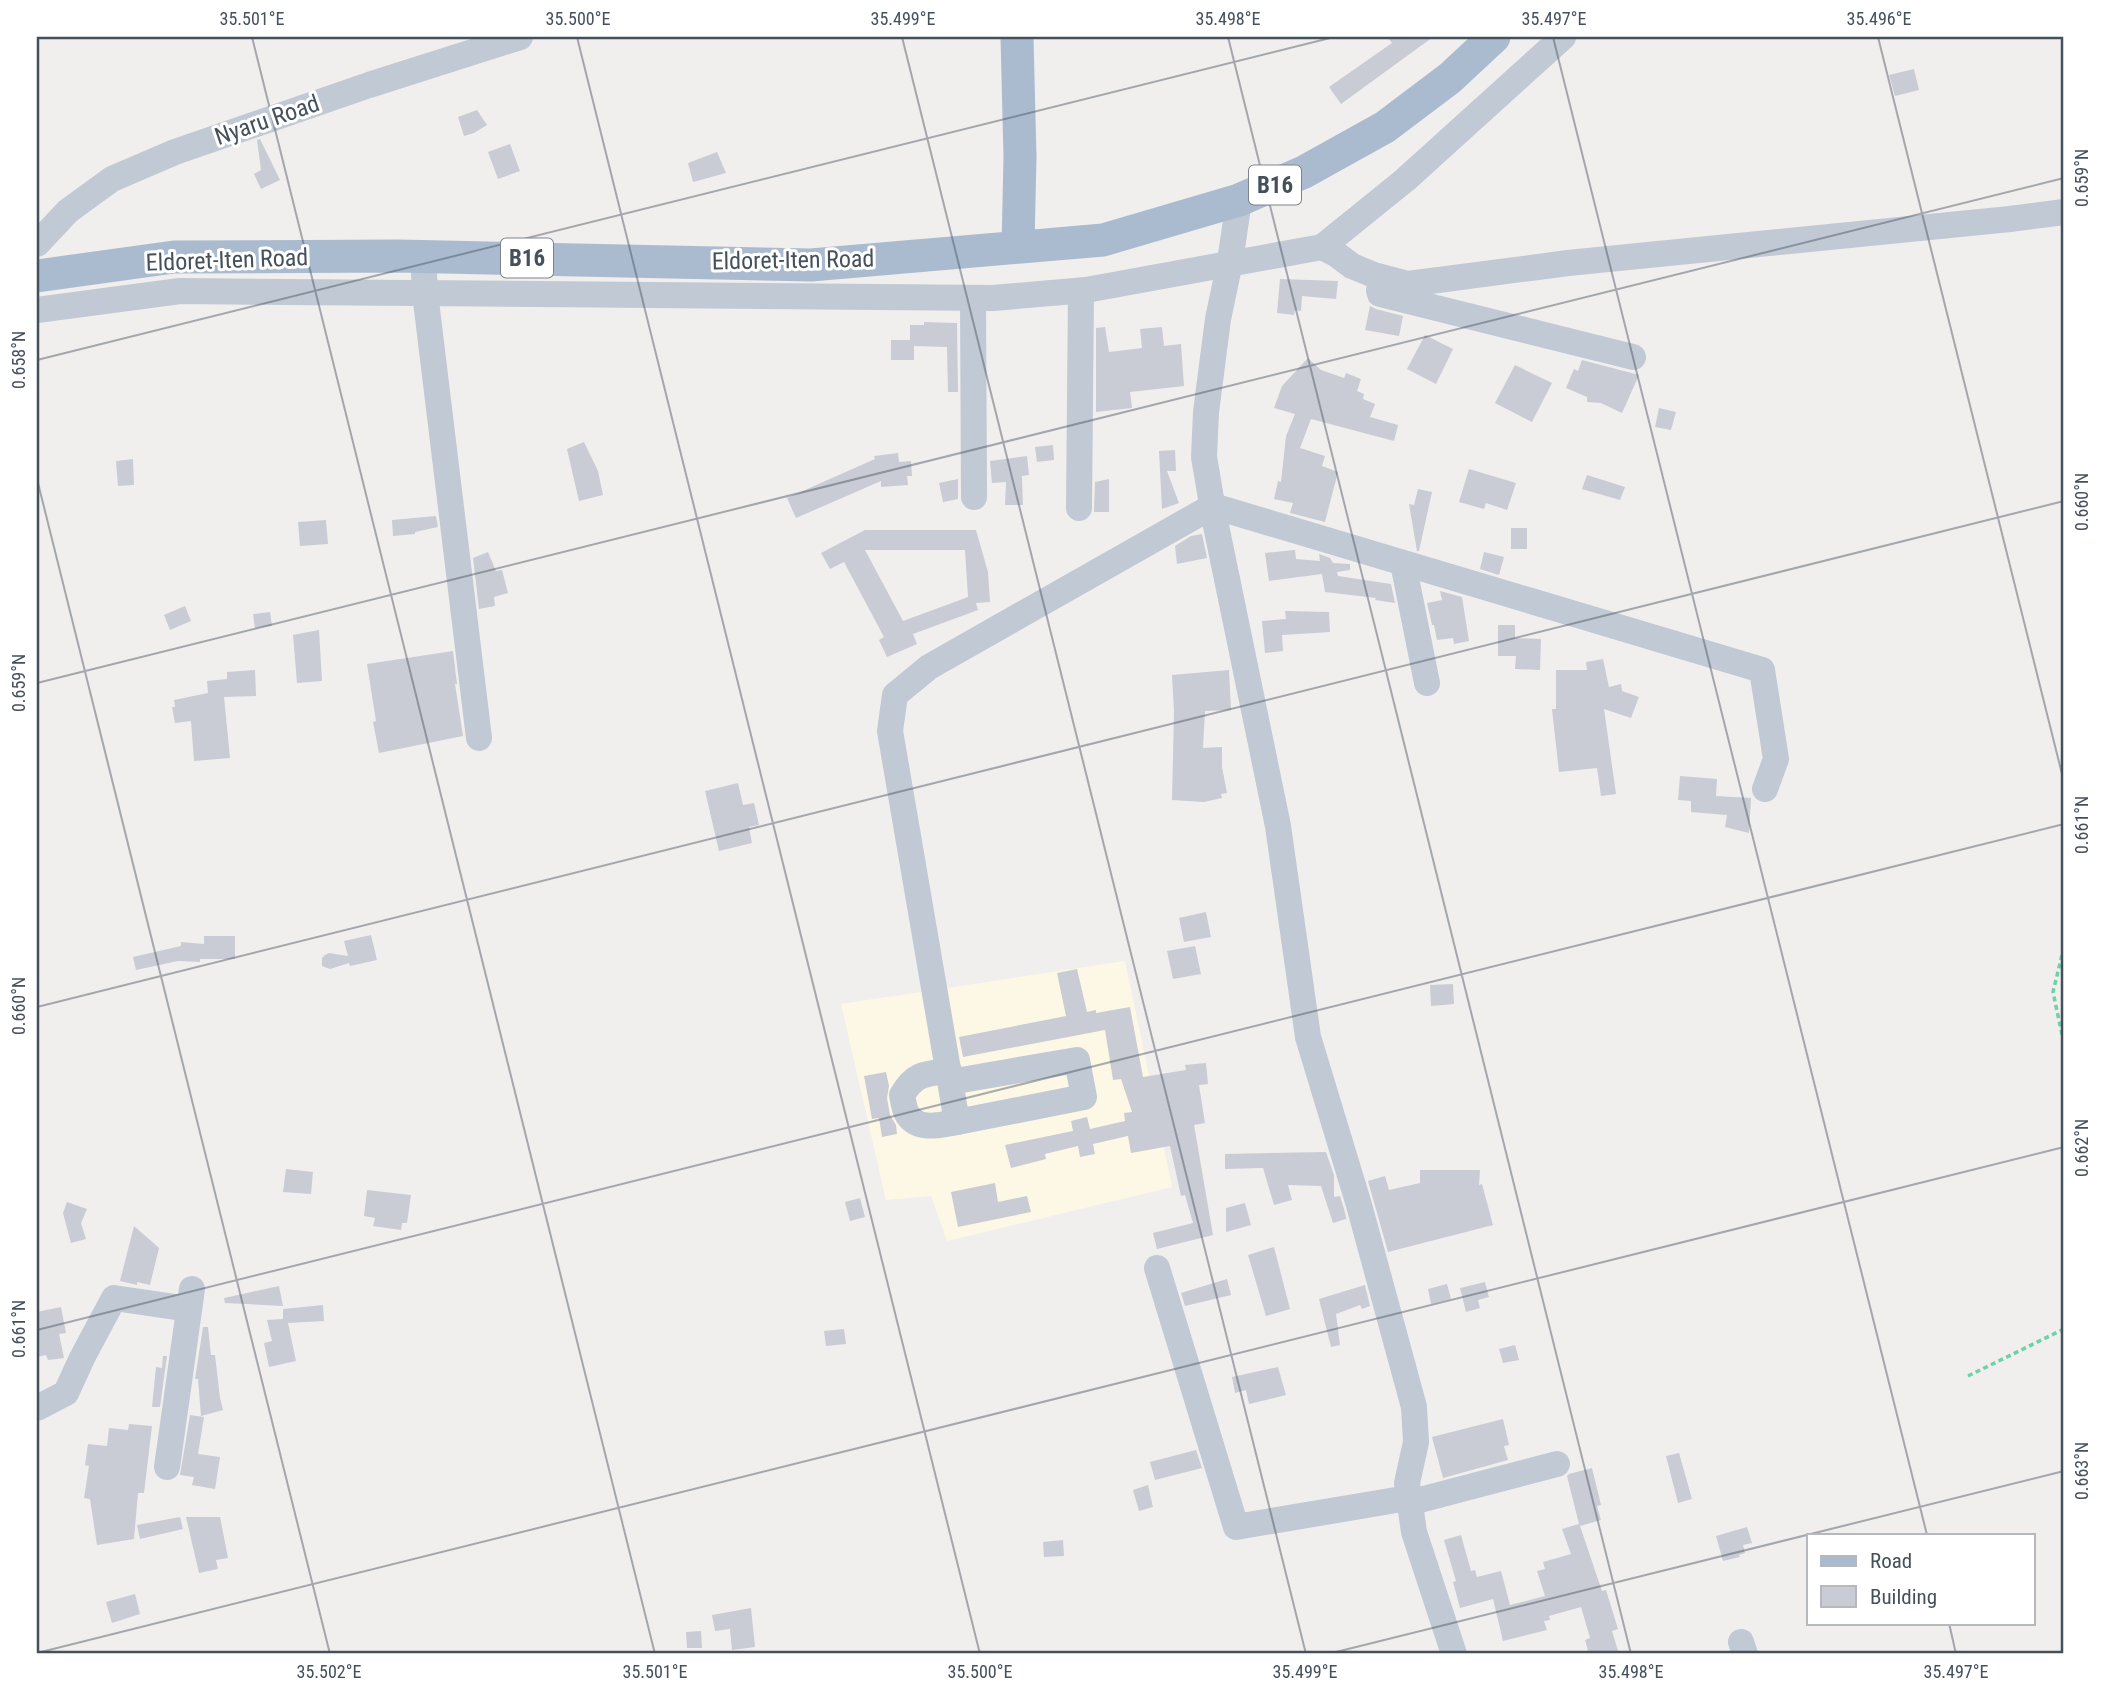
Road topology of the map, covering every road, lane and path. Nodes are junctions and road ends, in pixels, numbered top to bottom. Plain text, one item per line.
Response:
1 (520, 37) edge
2 (1017, 37) edge
3 (1494, 37) edge
4 (1563, 37) edge
5 (1239, 200) junction
6 (2064, 212) edge
7 (37, 244) edge
8 (1017, 246) junction
9 (1322, 247) junction
10 (423, 256) junction
11 (1230, 262) junction
12 (1374, 275) junction
13 (37, 276) edge
14 (1081, 290) junction
15 (425, 293) junction
16 (973, 298) junction
17 (37, 310) edge
18 (1633, 357) dead end
19 (974, 497) dead end
20 (1213, 506) junction
21 (1079, 508) dead end
22 (1403, 563) junction
23 (1427, 683) dead end
24 (479, 738) dead end
25 (1765, 789) dead end
26 (2064, 947) edge
27 (2064, 1044) edge
28 (949, 1076) junction
29 (957, 1122) junction
30 (1157, 1268) dead end
31 (2064, 1329) edge
32 (1968, 1376) dead end
33 (37, 1408) edge
34 (1558, 1465) dead end
35 (167, 1467) dead end
36 (1408, 1498) junction
37 (1454, 1654) edge

1 - 7 street, Nyaru Road
2 - 8 main road
3 - 5 main road, Eldoret-Iten Road / B16
4 - 9 street
5 - 8 main road, Eldoret-Iten Road / B16
5 - 11 street
6 - 12 street
8 - 10 main road, Eldoret-Iten Road / B16
9 - 11 street
9 - 12 street
10 - 13 main road, Eldoret-Iten Road / B16
10 - 15 street
11 - 14 street
11 - 20 street
12 - 18 street
14 - 16 street
14 - 21 street
15 - 16 street
15 - 17 street
15 - 24 street
16 - 19 street
20 - 22 street
20 - 28 street
20 - 36 street
22 - 23 street
22 - 25 street
26 - 27 path
28 - 29 street
28 - 29 street
28 - 29 street
30 - 36 street
31 - 32 path
33 - 35 street
34 - 36 street
36 - 37 street

